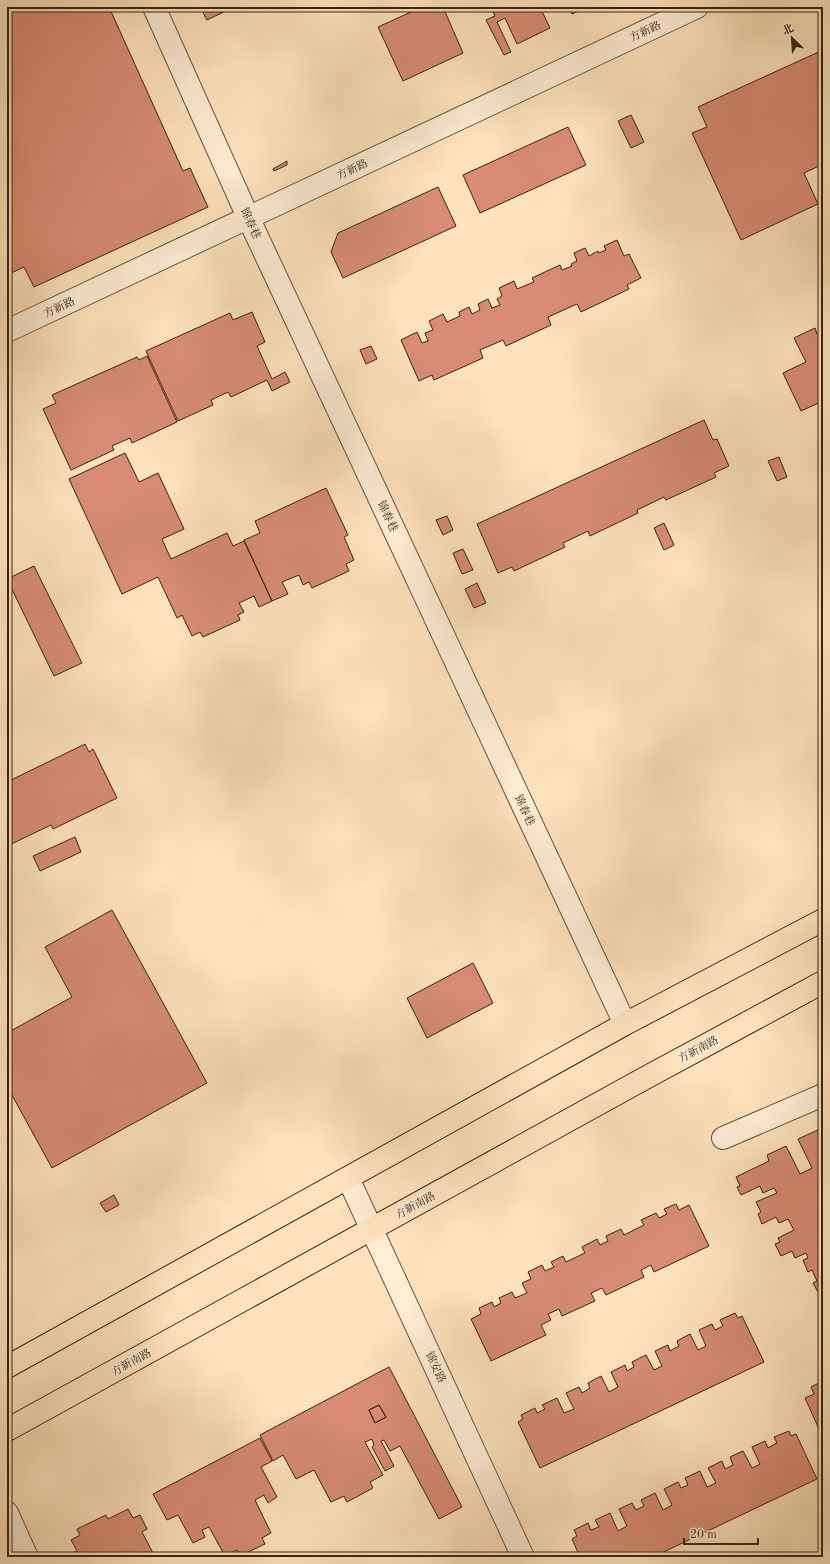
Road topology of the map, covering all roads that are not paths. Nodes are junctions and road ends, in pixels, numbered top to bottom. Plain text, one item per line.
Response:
1 (154, 7) edge
2 (697, 7) edge
3 (248, 217) junction
4 (7, 331) edge
5 (823, 920) edge
6 (823, 982) edge
7 (626, 1024) junction
8 (823, 1095) edge
9 (723, 1138) dead end
10 (348, 1178) junction
11 (372, 1229) junction
12 (7, 1366) edge
13 (7, 1430) edge
14 (7, 1513) edge
15 (27, 1557) edge
16 (524, 1557) edge

1 - 3 street, 锦春巷
2 - 3 street, 方新路
3 - 4 street, 方新路
3 - 7 street, 锦春巷
5 - 7 main road
6 - 11 main road, 方新南路
7 - 10 main road
8 - 9 street
10 - 11 street, 锦安路
10 - 12 main road
11 - 13 main road, 方新南路
11 - 16 street, 锦安路
14 - 15 street

